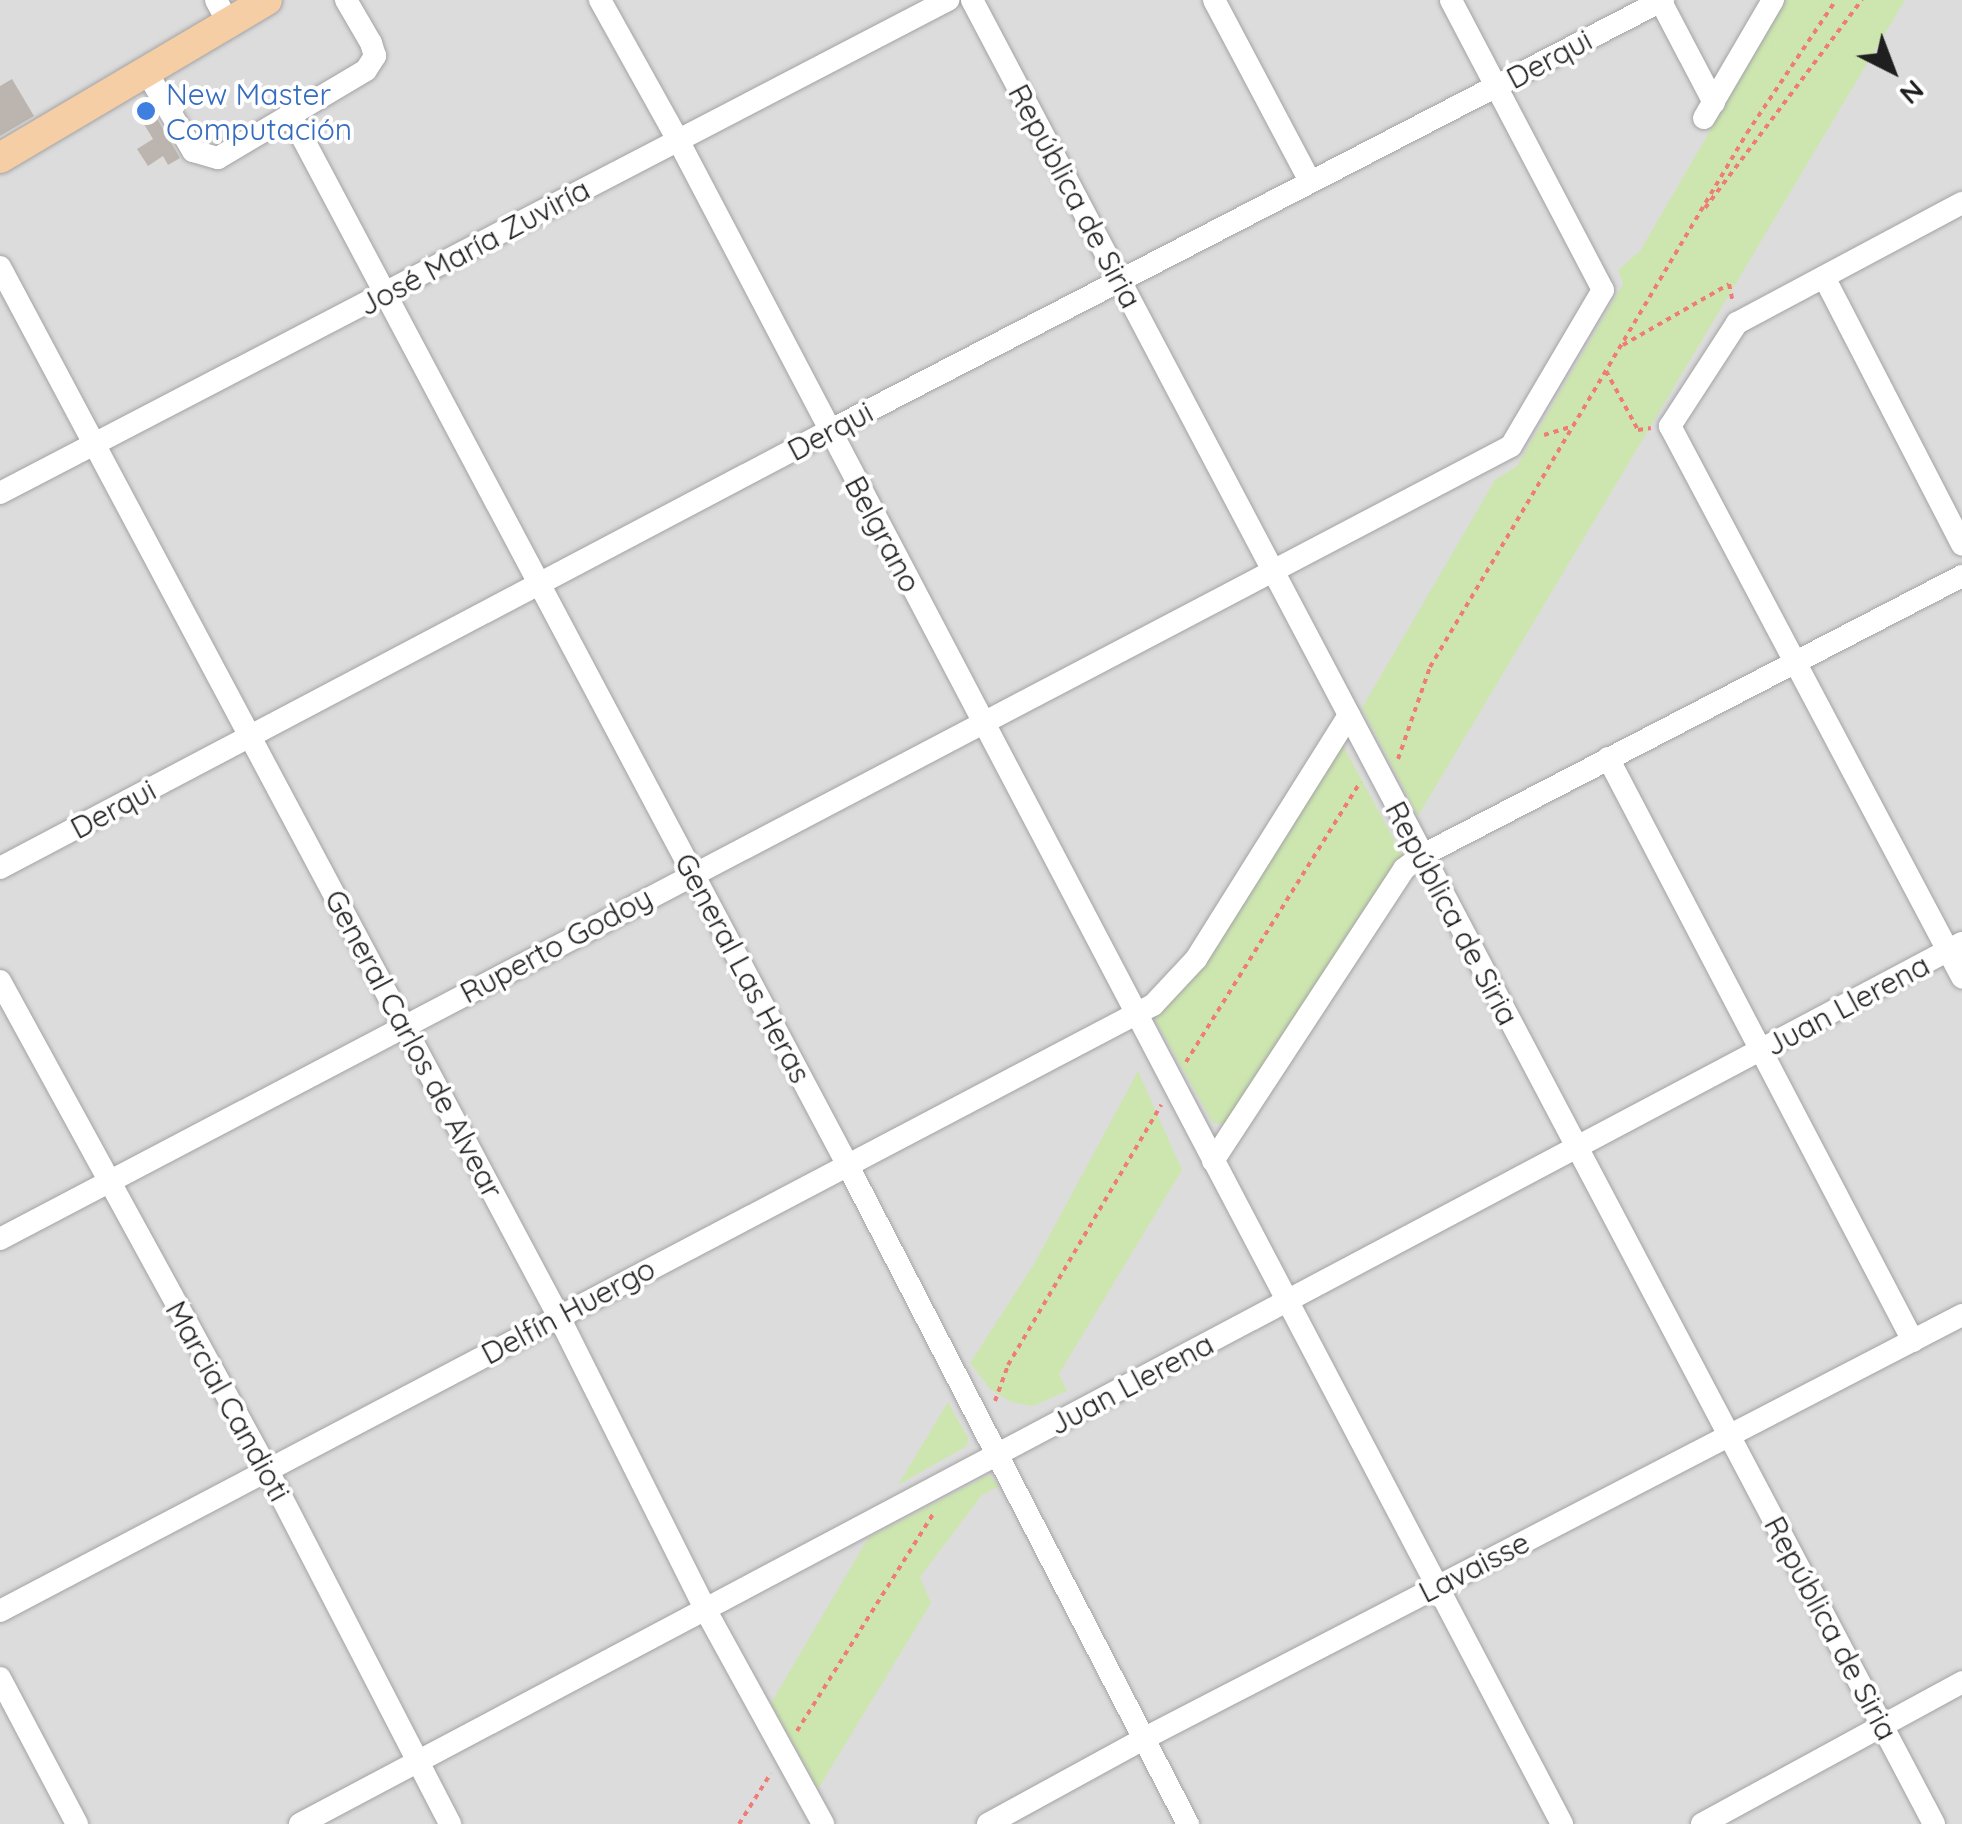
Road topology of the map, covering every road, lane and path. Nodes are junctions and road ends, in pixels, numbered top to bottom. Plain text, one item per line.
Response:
1 (267, 0) edge
2 (346, 0) edge
3 (600, 0) edge
4 (948, 0) edge
5 (972, 0) edge
6 (1214, 0) edge
7 (1452, 0) edge
8 (1661, 0) edge
9 (1773, 0) edge
10 (1836, 0) edge
11 (1862, 0) edge
12 (222, 11) edge
13 (146, 71) junction
14 (1497, 86) junction
15 (291, 116) junction
16 (678, 140) junction
17 (0, 158) edge
18 (1310, 181) junction
19 (1962, 203) edge
20 (1694, 223) junction
21 (0, 268) edge
22 (1824, 277) junction
23 (1120, 280) junction
24 (388, 292) junction
25 (1737, 323) junction
26 (1619, 348) junction
27 (1606, 371) junction
28 (1670, 426) junction
29 (829, 431) junction
30 (92, 444) junction
31 (0, 493) edge
32 (1962, 544) edge
33 (1273, 570) junction
34 (1962, 576) edge
35 (539, 583) junction
36 (1796, 664) junction
37 (1349, 715) junction
38 (982, 723) junction
39 (251, 737) junction
40 (1608, 758) junction
41 (1378, 772) junction
42 (1421, 856) junction
43 (0, 868) edge
44 (693, 874) junction
45 (1955, 947) edge
46 (1962, 977) edge
47 (0, 981) edge
48 (1138, 1015) junction
49 (403, 1025) junction
50 (1762, 1050) junction
51 (1174, 1085) junction
52 (1578, 1148) junction
53 (1213, 1161) junction
54 (848, 1164) junction
55 (109, 1183) junction
56 (0, 1239) edge
57 (1286, 1300) junction
58 (558, 1315) junction
59 (1962, 1315) edge
60 (1913, 1340) junction
61 (1730, 1437) junction
62 (998, 1455) junction
63 (268, 1471) junction
64 (1436, 1586) junction
65 (705, 1609) junction
66 (0, 1611) edge
67 (0, 1678) edge
68 (1962, 1682) edge
69 (1883, 1724) junction
70 (1144, 1738) junction
71 (417, 1762) junction
72 (78, 1824) edge
73 (300, 1824) edge
74 (450, 1824) edge
75 (823, 1824) edge
76 (988, 1824) edge
77 (1188, 1824) edge
78 (1562, 1824) edge
79 (1702, 1824) edge
80 (1934, 1824) edge

1 - 12 main road
2 - 15 street
3 - 16 street, Belgrano
4 - 16 street, José María Zuviría
5 - 23 street, República de Siria
6 - 18 street
7 - 14 street
8 - 9 street
8 - 14 street, Derqui
10 - 20 path
11 - 20 path
12 - 13 main road
13 - 15 street
13 - 17 main road
14 - 18 street, Derqui
14 - 33 street, Ruperto Godoy
15 - 24 street, General Las Heras
16 - 24 street, José María Zuviría
16 - 29 street, Belgrano
18 - 23 street, Derqui
19 - 22 street
20 - 26 path
21 - 30 street, General Carlos de Alvear
22 - 25 street
22 - 32 street
23 - 29 street, Derqui
23 - 33 street, República de Siria
24 - 30 street, José María Zuviría
24 - 35 street, General Las Heras
25 - 26 path
25 - 28 street
26 - 27 path
27 - 28 path
27 - 41 path
28 - 36 street
29 - 35 street, Derqui
29 - 38 street, Belgrano
30 - 31 street, José María Zuviría
30 - 39 street, General Carlos de Alvear
33 - 37 street, República de Siria
33 - 38 street, Ruperto Godoy
34 - 36 street
35 - 39 street, Derqui
35 - 44 street, General Las Heras
36 - 40 street
36 - 45 street
37 - 41 street, República de Siria
37 - 48 street, Delfín Huergo
38 - 44 street, Ruperto Godoy
38 - 48 street, Belgrano
39 - 43 street, Derqui
39 - 49 street, General Carlos de Alvear
40 - 42 street
40 - 50 street
41 - 42 street, República de Siria
41 - 51 path
42 - 52 street, República de Siria
42 - 53 street
44 - 49 street, Ruperto Godoy
44 - 54 street, General Las Heras
45 - 46 street
45 - 50 street, Juan Llerena
47 - 55 street, Marcial Candioti
48 - 51 street, Belgrano
48 - 54 street, Delfín Huergo
49 - 55 street, Ruperto Godoy
49 - 58 street, General Carlos de Alvear
50 - 52 street, Juan Llerena
50 - 60 street
51 - 53 street, Belgrano
52 - 57 street, Juan Llerena
52 - 61 street, República de Siria
53 - 57 street, Belgrano
54 - 58 street, Delfín Huergo
54 - 62 street, General Las Heras
55 - 56 street, Ruperto Godoy
55 - 63 street, Marcial Candioti
57 - 62 street, Juan Llerena
57 - 64 street, Belgrano
58 - 63 street, Delfín Huergo
58 - 65 street, General Carlos de Alvear
59 - 60 street, Lavaisse
60 - 61 street, Lavaisse
61 - 64 street, Lavaisse
61 - 69 street, República de Siria
62 - 65 street, Juan Llerena
62 - 70 street, General Las Heras
63 - 66 street, Delfín Huergo
63 - 71 street, Marcial Candioti
64 - 70 street, Lavaisse
64 - 78 street, Belgrano
65 - 71 street, Juan Llerena
65 - 75 street, General Carlos de Alvear
67 - 72 street
68 - 69 street
69 - 79 street
69 - 80 street, República de Siria
70 - 76 street, Lavaisse
70 - 77 street, General Las Heras
71 - 73 street, Juan Llerena
71 - 74 street, Marcial Candioti

